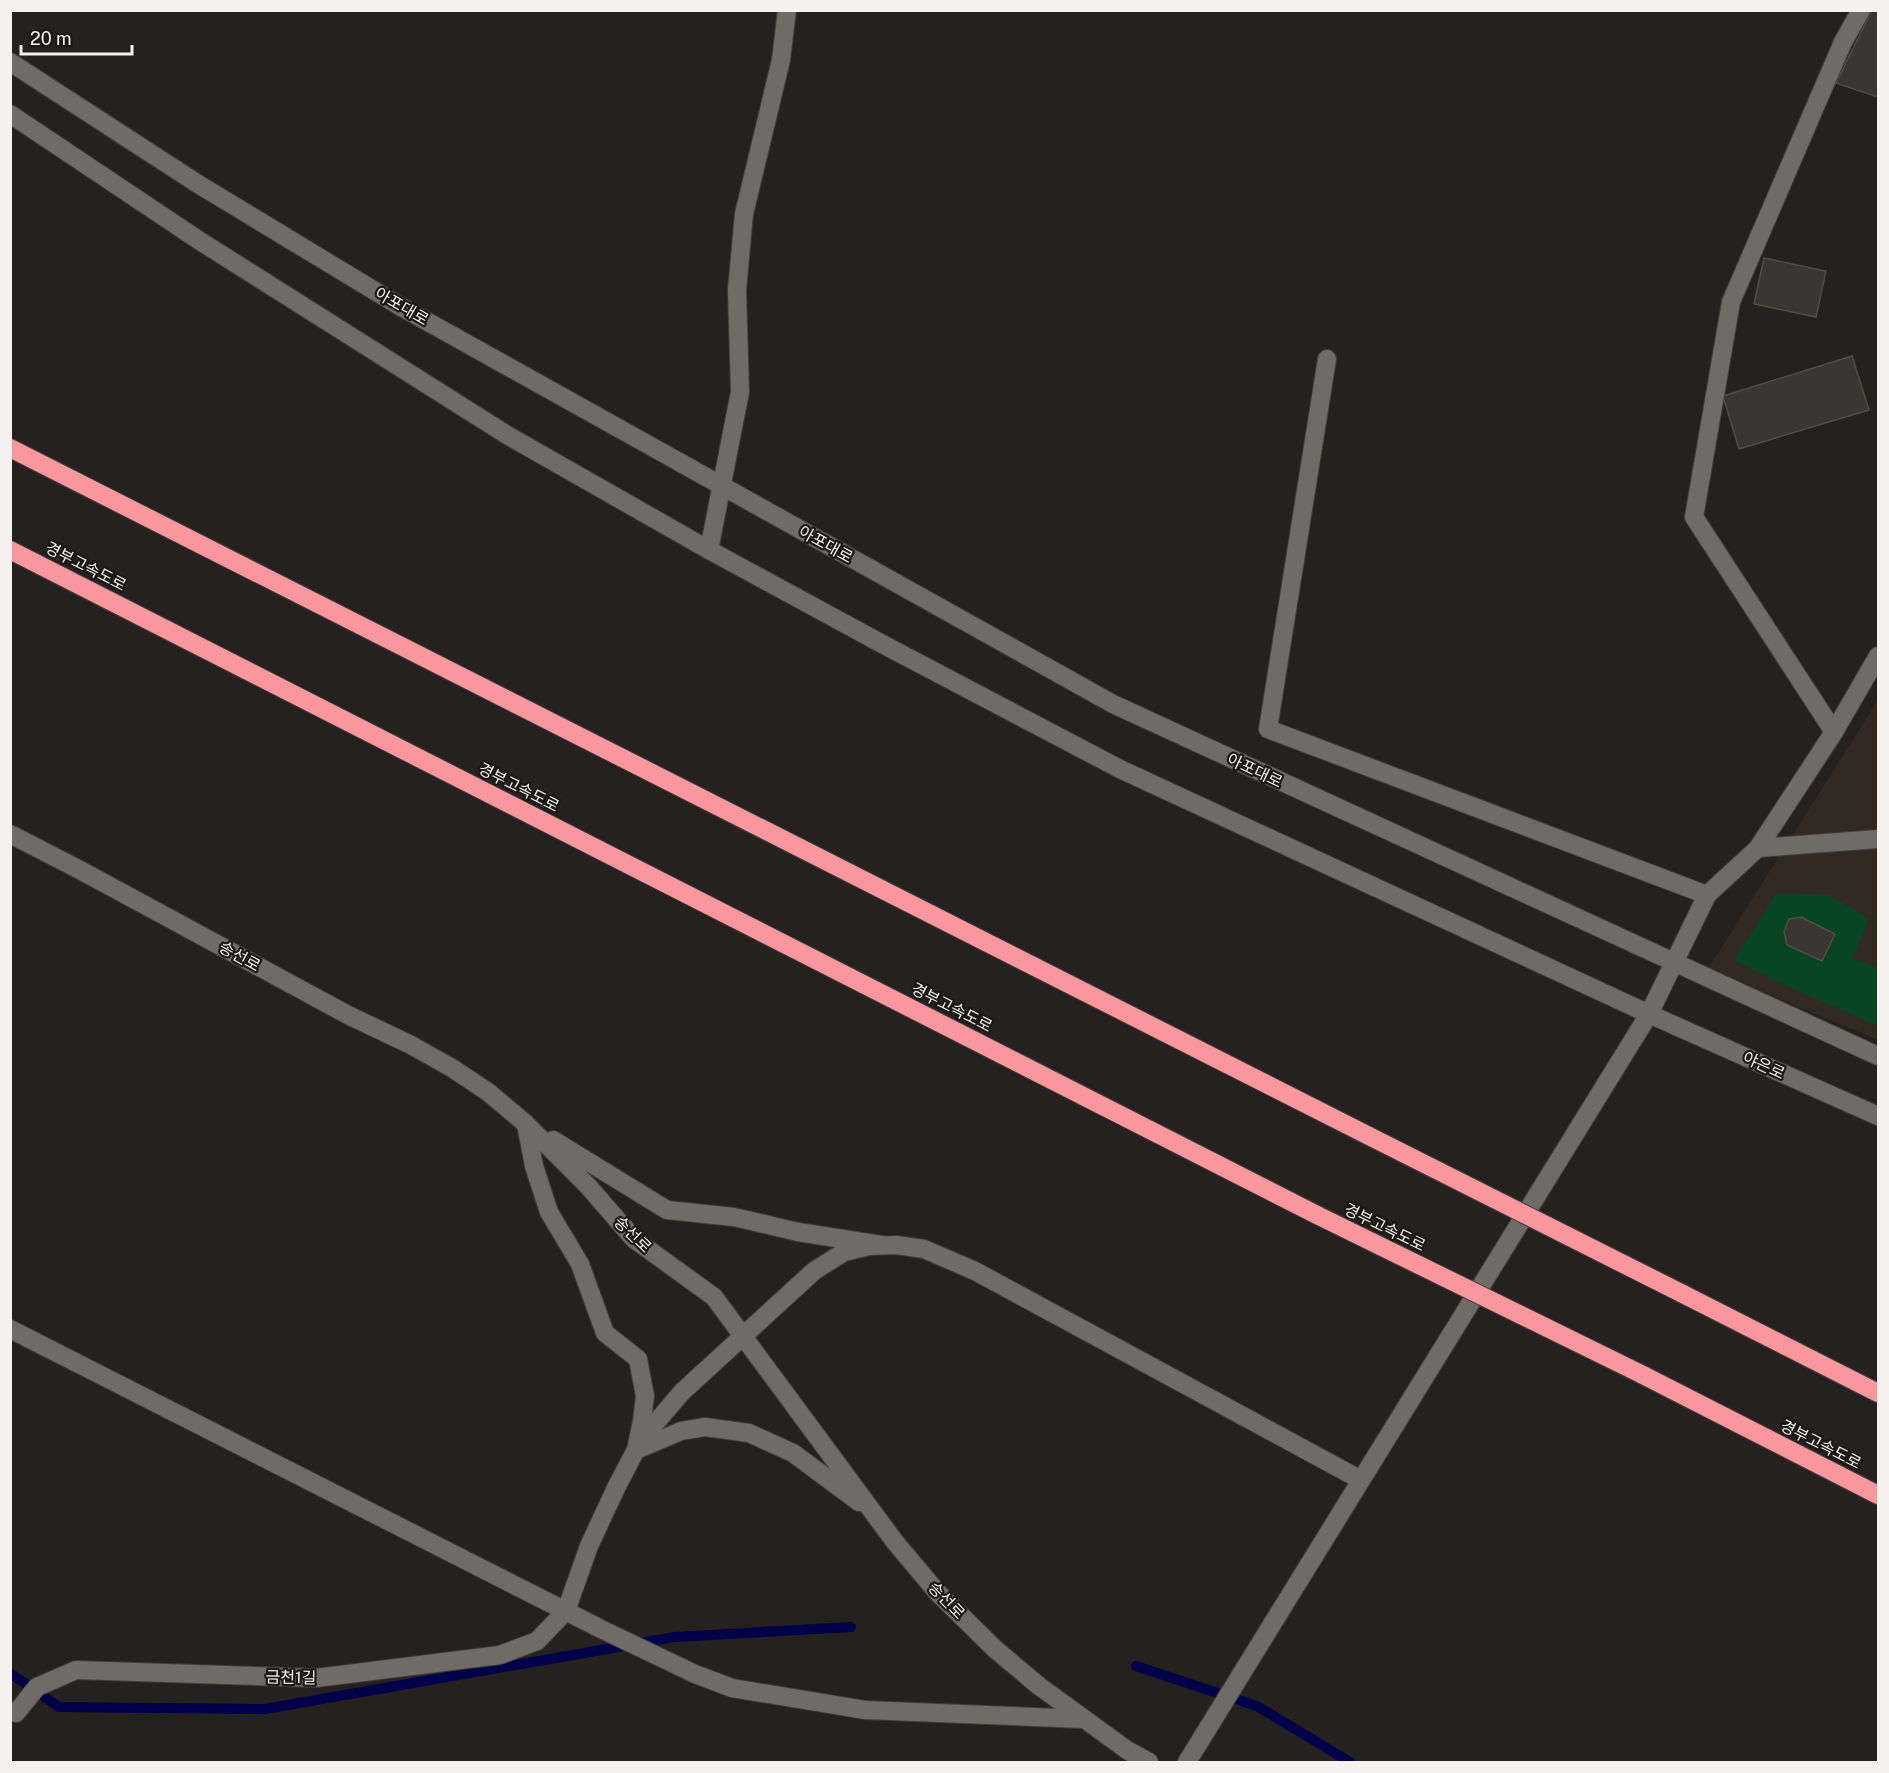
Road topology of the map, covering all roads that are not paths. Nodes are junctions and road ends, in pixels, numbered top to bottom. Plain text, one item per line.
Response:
1 (787, 10) edge
2 (1862, 10) edge
3 (10, 62) edge
4 (10, 114) edge
5 (1327, 359) dead end
6 (10, 448) edge
7 (722, 486) junction
8 (10, 550) edge
9 (709, 550) junction
10 (1878, 656) edge
11 (1834, 732) junction
12 (10, 834) edge
13 (1878, 839) edge
14 (1758, 848) junction
15 (1707, 895) junction
16 (1674, 963) junction
17 (1649, 1014) junction
18 (1878, 1056) edge
19 (1878, 1116) edge
20 (526, 1124) junction
21 (881, 1245) junction
22 (10, 1329) edge
23 (743, 1336) junction
24 (1878, 1393) edge
25 (636, 1450) junction
26 (1361, 1480) junction
27 (1878, 1495) edge
28 (873, 1512) junction
29 (566, 1611) junction
30 (16, 1713) dead end
31 (1083, 1719) junction
32 (1149, 1762) edge
33 (1188, 1762) edge

1 - 7 street
2 - 11 street
3 - 7 street, 아포대로
4 - 9 street
5 - 15 street
6 - 24 highway, bridge
7 - 9 street
7 - 16 street, 아포대로
8 - 27 highway, 경부고속도로, bridge
9 - 17 street
10 - 11 street
11 - 14 street
12 - 20 street, 송선로
13 - 14 street
14 - 15 street
15 - 16 street
16 - 17 street
16 - 18 street
17 - 19 street, 야은로
17 - 26 street
20 - 21 street
20 - 23 street, 송선로
20 - 25 street
21 - 23 street
21 - 26 street
22 - 29 street
23 - 25 street
23 - 28 street, 송선로
25 - 28 street
25 - 29 street
26 - 33 street
28 - 31 street, 송선로
29 - 30 street, 금천1길
29 - 31 street
31 - 32 street, 송선로

